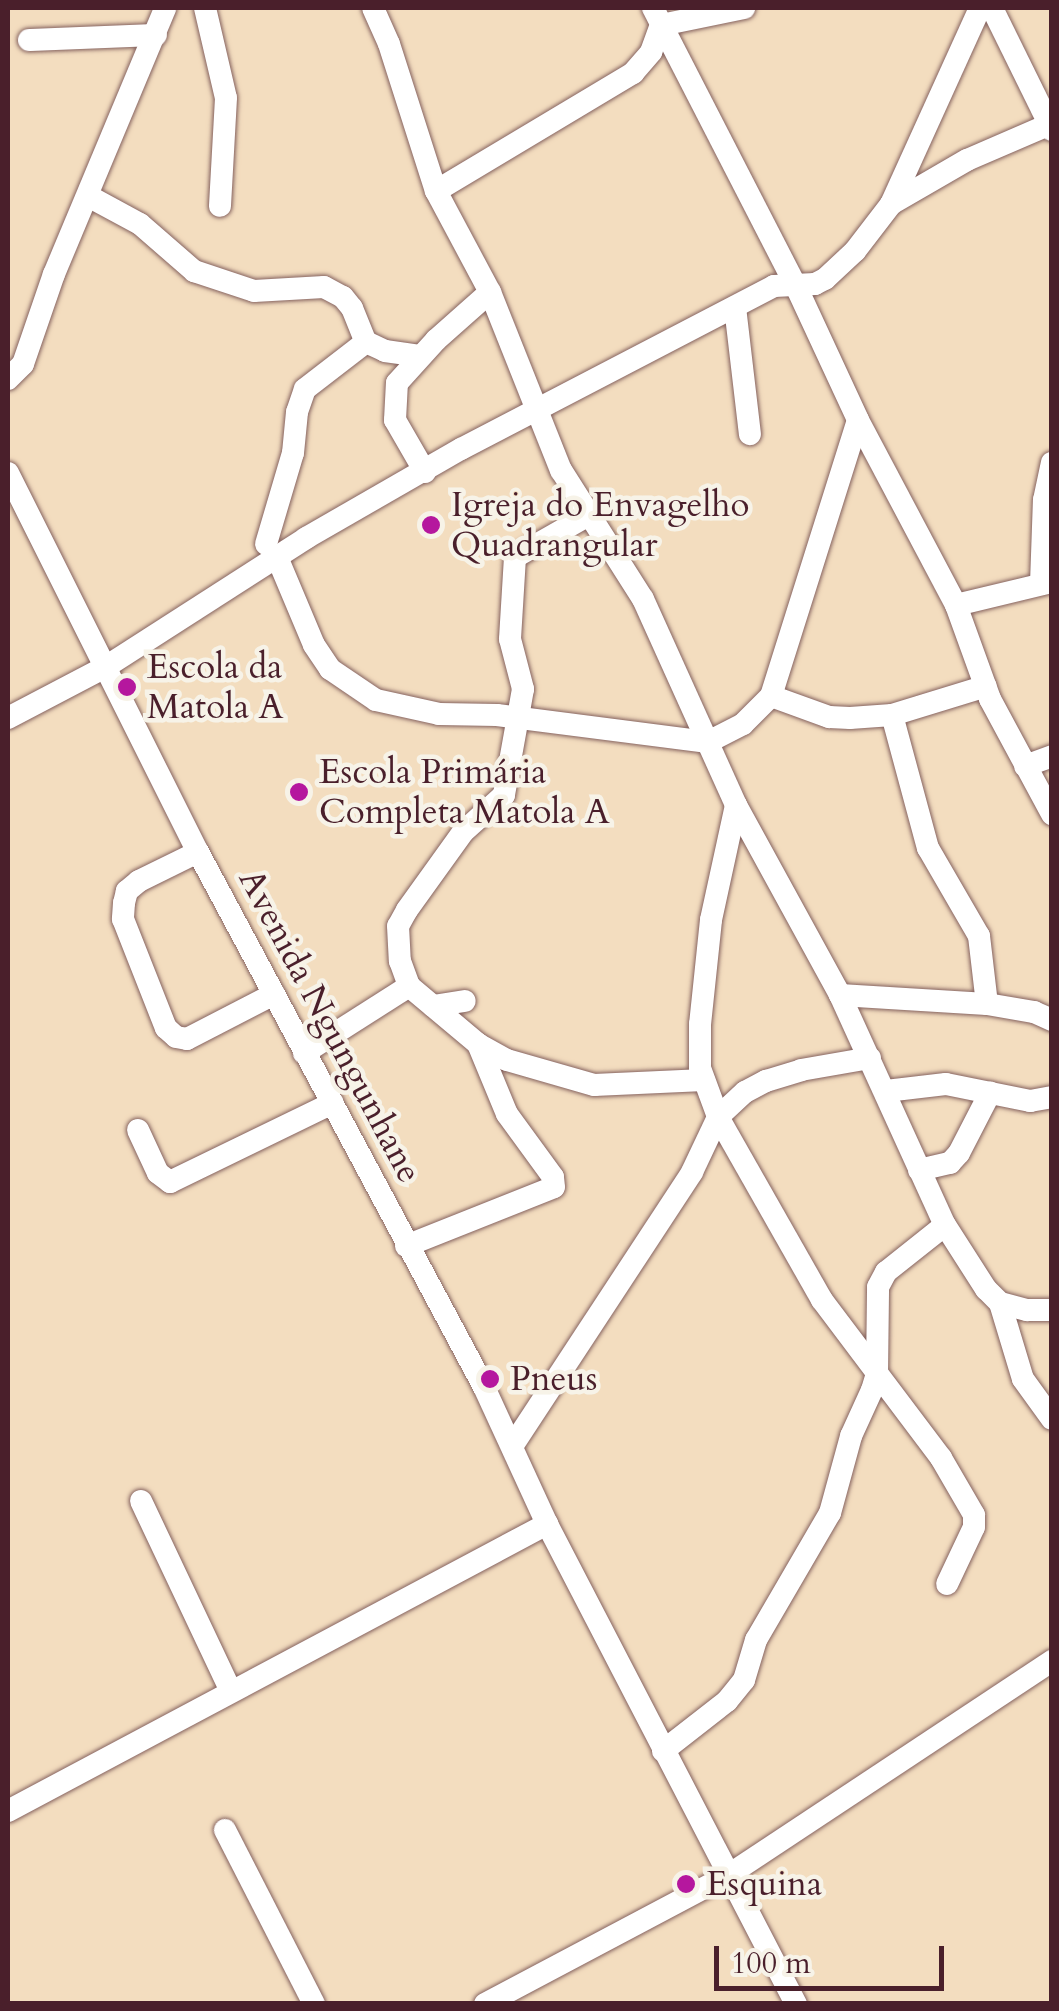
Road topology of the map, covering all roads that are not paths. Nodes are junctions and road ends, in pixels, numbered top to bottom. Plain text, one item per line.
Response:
1 (165, 8) edge
2 (204, 8) edge
3 (373, 8) edge
4 (744, 8) edge
5 (979, 8) edge
6 (992, 8) edge
7 (657, 16) edge
8 (156, 35) junction
9 (29, 40) dead end
10 (1044, 102) edge
11 (1050, 128) edge
12 (436, 191) junction
13 (90, 196) junction
14 (891, 204) junction
15 (220, 206) dead end
16 (795, 284) junction
17 (490, 292) junction
18 (735, 307) junction
19 (366, 342) junction
20 (420, 356) junction
21 (8, 378) edge
22 (539, 411) junction
23 (858, 420) junction
24 (750, 434) dead end
25 (1052, 463) edge
26 (426, 472) junction
27 (8, 473) edge
28 (587, 516) junction
29 (271, 551) junction
30 (1046, 583) edge
31 (956, 605) junction
32 (108, 666) junction
33 (986, 686) junction
34 (771, 696) junction
35 (892, 715) junction
36 (8, 718) edge
37 (518, 719) junction
38 (708, 742) junction
39 (1052, 756) edge
40 (1025, 766) junction
41 (736, 804) junction
42 (1052, 814) edge
43 (198, 852) junction
44 (409, 986) junction
45 (274, 994) junction
46 (840, 996) junction
47 (465, 1001) dead end
48 (987, 1004) junction
49 (432, 1006) junction
50 (1052, 1020) edge
51 (478, 1044) junction
52 (304, 1053) junction
53 (870, 1058) junction
54 (704, 1080) junction
55 (886, 1090) junction
56 (990, 1093) junction
57 (1052, 1097) edge
58 (333, 1103) junction
59 (718, 1117) junction
60 (138, 1130) dead end
61 (919, 1170) junction
62 (945, 1225) junction
63 (406, 1246) junction
64 (1000, 1303) junction
65 (1052, 1310) edge
66 (877, 1374) junction
67 (1052, 1418) edge
68 (513, 1445) junction
69 (141, 1501) dead end
70 (547, 1524) junction
71 (947, 1584) dead end
72 (1052, 1661) edge
73 (231, 1691) junction
74 (664, 1751) junction
75 (8, 1810) edge
76 (226, 1830) dead end
77 (726, 1876) junction
78 (314, 2004) edge
79 (485, 2004) edge
80 (796, 2004) edge

1 - 8 street
2 - 15 street
3 - 12 street
4 - 7 street
5 - 14 street
6 - 10 street
7 - 12 street
7 - 16 street
8 - 9 street
8 - 13 street
10 - 11 street
11 - 14 street
12 - 17 street
13 - 19 street
13 - 21 street
14 - 16 street
16 - 18 street
16 - 23 street
17 - 20 street
17 - 22 street
18 - 22 street
18 - 24 street
19 - 20 street
19 - 29 street
20 - 26 street
22 - 26 street
22 - 28 street
23 - 31 street
23 - 34 street
25 - 30 street
26 - 29 street
27 - 32 street, Avenida Ngungunhane
28 - 37 street
28 - 38 street
29 - 32 street
29 - 37 street
30 - 31 street
31 - 33 street
32 - 36 street
32 - 43 street, Avenida Ngungunhane
33 - 35 street
33 - 40 street
34 - 35 street
34 - 38 street
35 - 48 street
37 - 38 street
37 - 44 street
38 - 41 street
39 - 40 street
40 - 42 street
41 - 46 street
41 - 54 street
43 - 45 street, Avenida Ngungunhane
43 - 45 street
44 - 49 street
44 - 52 street
45 - 52 street, Avenida Ngungunhane
46 - 48 street
46 - 53 street
47 - 49 street
48 - 50 street
49 - 51 street
51 - 54 street
51 - 63 street
52 - 58 street, Avenida Ngungunhane
53 - 55 street
53 - 59 street
54 - 59 street
55 - 56 street
55 - 61 street
56 - 57 street
56 - 61 street
58 - 60 street
58 - 63 street, Avenida Ngungunhane
59 - 66 street
59 - 68 street
61 - 62 street
62 - 64 street
62 - 66 street
63 - 68 street, Avenida Ngungunhane
64 - 65 street
64 - 67 street
66 - 71 street
66 - 74 street
68 - 70 street, Avenida Ngungunhane
69 - 73 street
70 - 73 street
70 - 74 street, Avenida Ngungunhane
72 - 77 street
73 - 75 street
74 - 77 street, Avenida Ngungunhane
76 - 78 street
77 - 79 street
77 - 80 street

